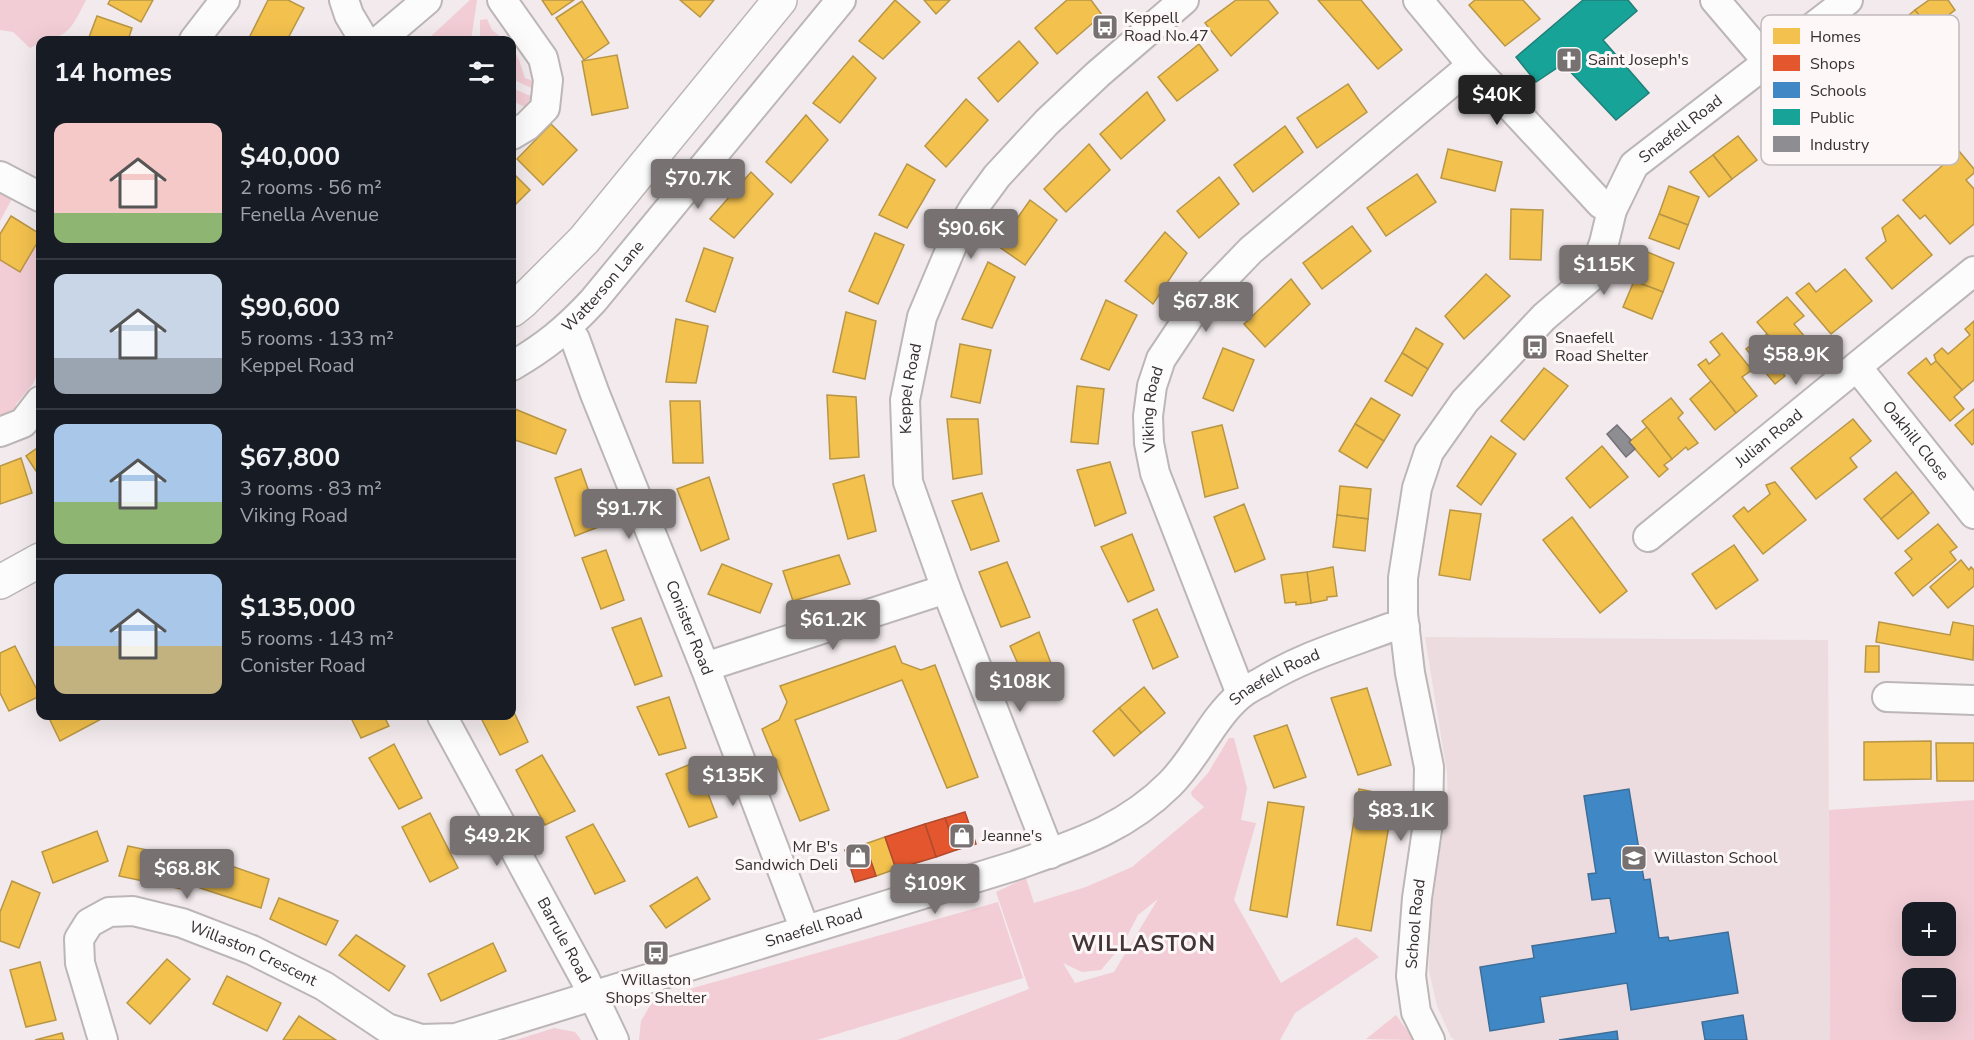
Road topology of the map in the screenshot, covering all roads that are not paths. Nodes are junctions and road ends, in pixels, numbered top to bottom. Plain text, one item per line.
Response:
1 (225, 0) edge
2 (344, 0) edge
3 (427, 0) edge
4 (502, 0) edge
5 (780, 0) edge
6 (841, 0) edge
7 (1184, 0) edge
8 (1418, 0) edge
9 (1715, 0) edge
10 (1848, 0) edge
11 (1828, 15) edge
12 (197, 36) edge
13 (362, 36) edge
14 (385, 36) edge
15 (1761, 54) edge
16 (1472, 65) junction
17 (1761, 66) edge
18 (516, 133) edge
19 (0, 176) edge
20 (36, 195) edge
21 (1612, 210) junction
22 (1974, 271) edge
23 (516, 307) edge
24 (565, 330) junction
25 (516, 364) edge
26 (1857, 367) junction
27 (36, 406) edge
28 (0, 432) edge
29 (1974, 514) edge
30 (1648, 537) dead end
31 (36, 563) edge
32 (0, 582) edge
33 (946, 589) junction
34 (1405, 627) junction
35 (705, 667) junction
36 (1241, 694) junction
37 (1887, 697) dead end
38 (1974, 700) edge
39 (444, 720) edge
40 (1050, 854) junction
41 (805, 930) junction
42 (593, 996) junction
43 (421, 1039) edge
44 (103, 1040) edge
45 (614, 1040) edge
46 (1430, 1040) edge

1 - 12 street
2 - 13 street
3 - 14 street
4 - 18 street
5 - 23 highway
6 - 24 street, Watterson Lane
7 - 33 street, Keppel Road
8 - 16 street
9 - 15 street
10 - 11 street, Snaefell Road
16 - 21 street
16 - 36 street, Viking Road
17 - 21 street, Snaefell Road
19 - 20 street
21 - 34 street, Snaefell Road
22 - 26 street, Julian Road
24 - 25 street, Watterson Lane
24 - 35 street, Conister Road
26 - 29 street, Oakhill Close
26 - 30 street, Julian Road
27 - 28 street
31 - 32 highway
33 - 35 street
33 - 40 street, Keppel Road
34 - 36 street, Snaefell Road
34 - 46 street, School Road
35 - 41 street, Conister Road
36 - 40 street, Snaefell Road
37 - 38 street
39 - 42 street, Barrule Road
40 - 41 street, Snaefell Road
41 - 42 street, Snaefell Road
42 - 43 street, Snaefell Road
42 - 45 street, Barrule Road
43 - 44 street, Willaston Crescent

